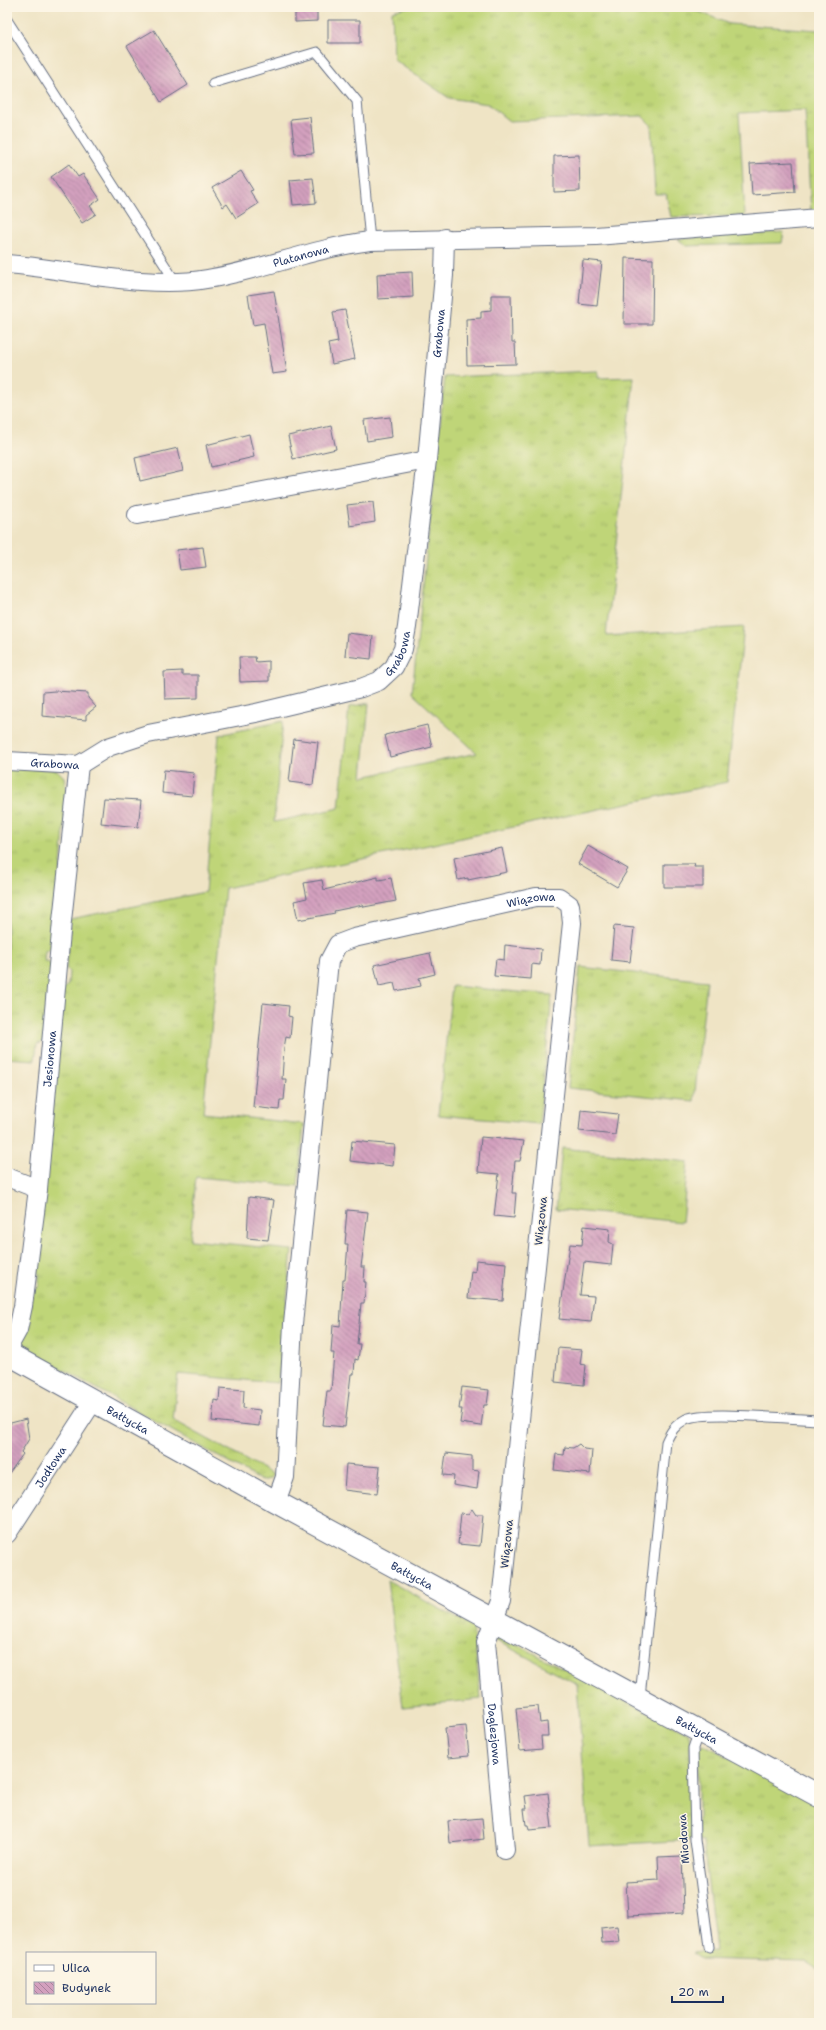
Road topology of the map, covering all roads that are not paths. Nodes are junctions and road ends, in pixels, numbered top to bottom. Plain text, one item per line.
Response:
1 (7, 20) edge
2 (213, 83) dead end
3 (819, 218) edge
4 (445, 238) junction
5 (370, 241) junction
6 (7, 264) edge
7 (175, 281) junction
8 (426, 460) junction
9 (138, 515) dead end
10 (7, 761) edge
11 (79, 765) junction
12 (7, 1177) edge
13 (38, 1189) junction
14 (7, 1352) edge
15 (94, 1400) junction
16 (819, 1420) edge
17 (276, 1502) junction
18 (7, 1534) edge
19 (494, 1620) junction
20 (640, 1697) junction
21 (699, 1730) junction
22 (819, 1796) edge
23 (506, 1850) dead end
24 (709, 1947) dead end

1 - 7 lane
2 - 5 lane
3 - 4 street, Platanowa
4 - 5 street, Platanowa
4 - 8 street, Grabowa
5 - 7 street, Platanowa
6 - 7 street, Platanowa
8 - 9 street
8 - 11 street, Grabowa
10 - 11 street, Grabowa
11 - 13 street, Jesionowa
12 - 13 street
13 - 14 street, Jesionowa
14 - 15 street, Bałtycka
15 - 17 street, Bałtycka
15 - 18 street, Jodłowa
16 - 20 lane
17 - 19 street, Bałtycka
17 - 19 street, Wiązowa
19 - 20 street, Bałtycka
19 - 23 street, Daglezjowa
20 - 21 street, Bałtycka
21 - 22 street, Bałtycka
21 - 24 lane, Miodowa

